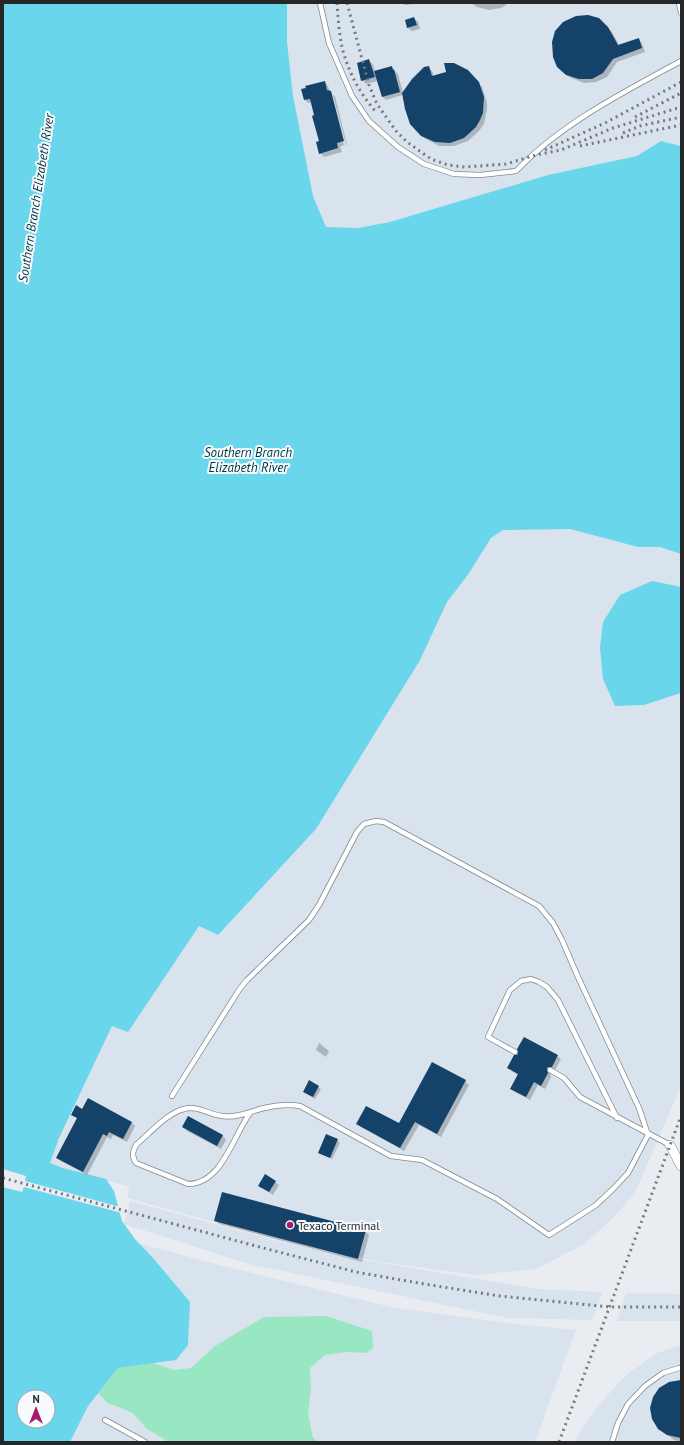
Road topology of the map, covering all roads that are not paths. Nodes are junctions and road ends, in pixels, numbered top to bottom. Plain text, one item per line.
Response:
1 (320, 3) edge
2 (679, 3) edge
3 (681, 13) edge
4 (681, 61) edge
5 (515, 1052) dead end
6 (550, 1070) dead end
7 (172, 1096) dead end
8 (250, 1113) junction
9 (617, 1118) junction
10 (648, 1135) junction
11 (670, 1145) joint
12 (681, 1166) edge
13 (679, 1368) dead end
14 (104, 1420) dead end
15 (145, 1442) edge
16 (612, 1442) edge

1 - 4 lane
2 - 3 lane
5 - 9 lane
6 - 9 lane
7 - 10 lane
8 - 8 lane
8 - 10 lane
9 - 10 lane
10 - 11 lane
11 - 12 street
13 - 16 lane
14 - 15 lane

